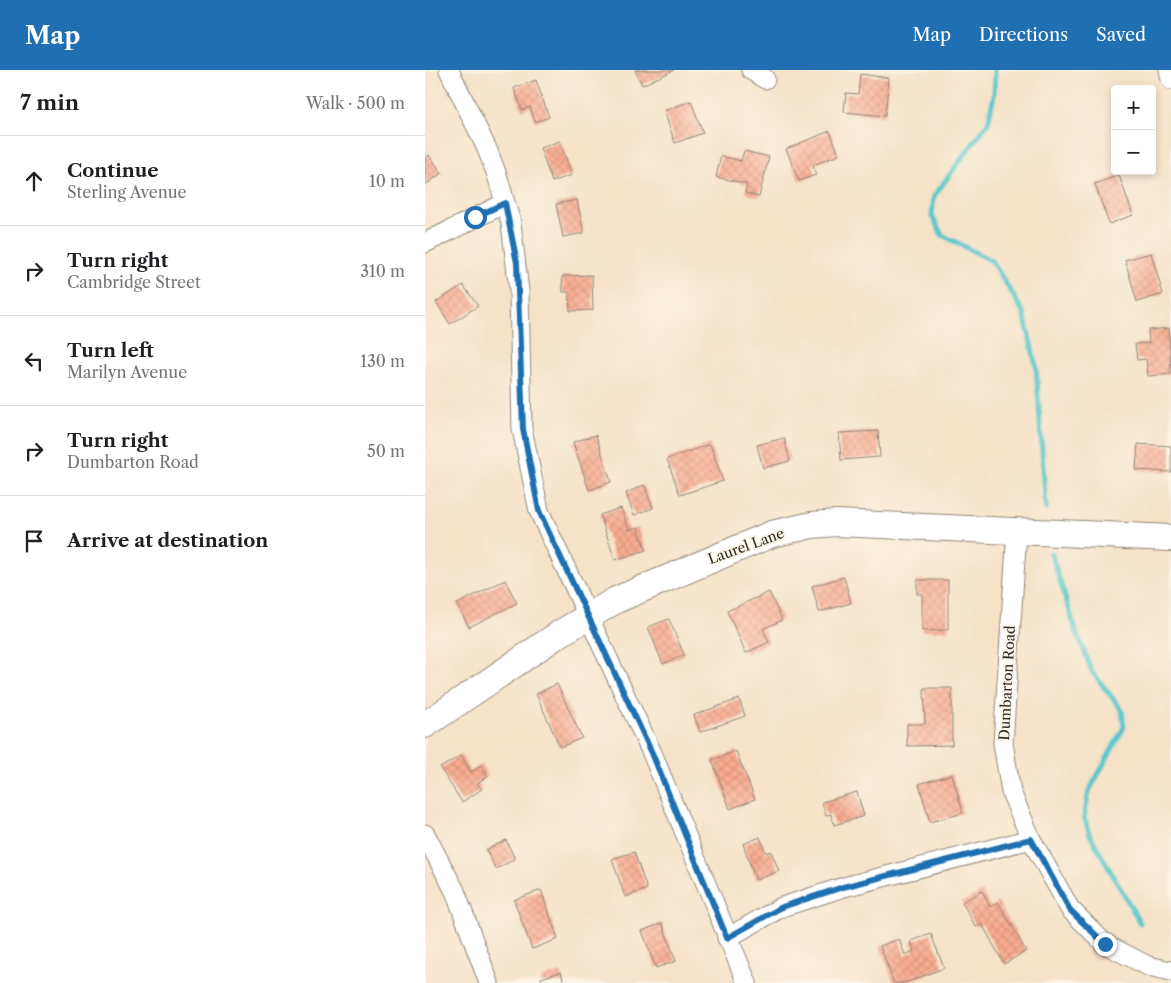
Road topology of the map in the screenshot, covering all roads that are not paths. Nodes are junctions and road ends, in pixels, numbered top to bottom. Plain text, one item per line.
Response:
1 (449, 70) edge
2 (1169, 70) edge
3 (1171, 80) edge
4 (505, 203) junction
5 (425, 243) edge
6 (1017, 531) junction
7 (1171, 538) edge
8 (587, 617) junction
9 (425, 725) edge
10 (425, 834) edge
11 (1031, 839) junction
12 (727, 938) junction
13 (1171, 971) edge
14 (489, 983) edge
15 (747, 983) edge

1 - 4 street
2 - 3 street
4 - 5 street
4 - 8 street
6 - 7 street, Laurel Lane
6 - 8 street, Laurel Lane
6 - 11 street, Dumbarton Road
8 - 9 street, Laurel Lane
8 - 12 street
10 - 14 street
11 - 12 street
11 - 13 street, Dumbarton Road
12 - 15 street

